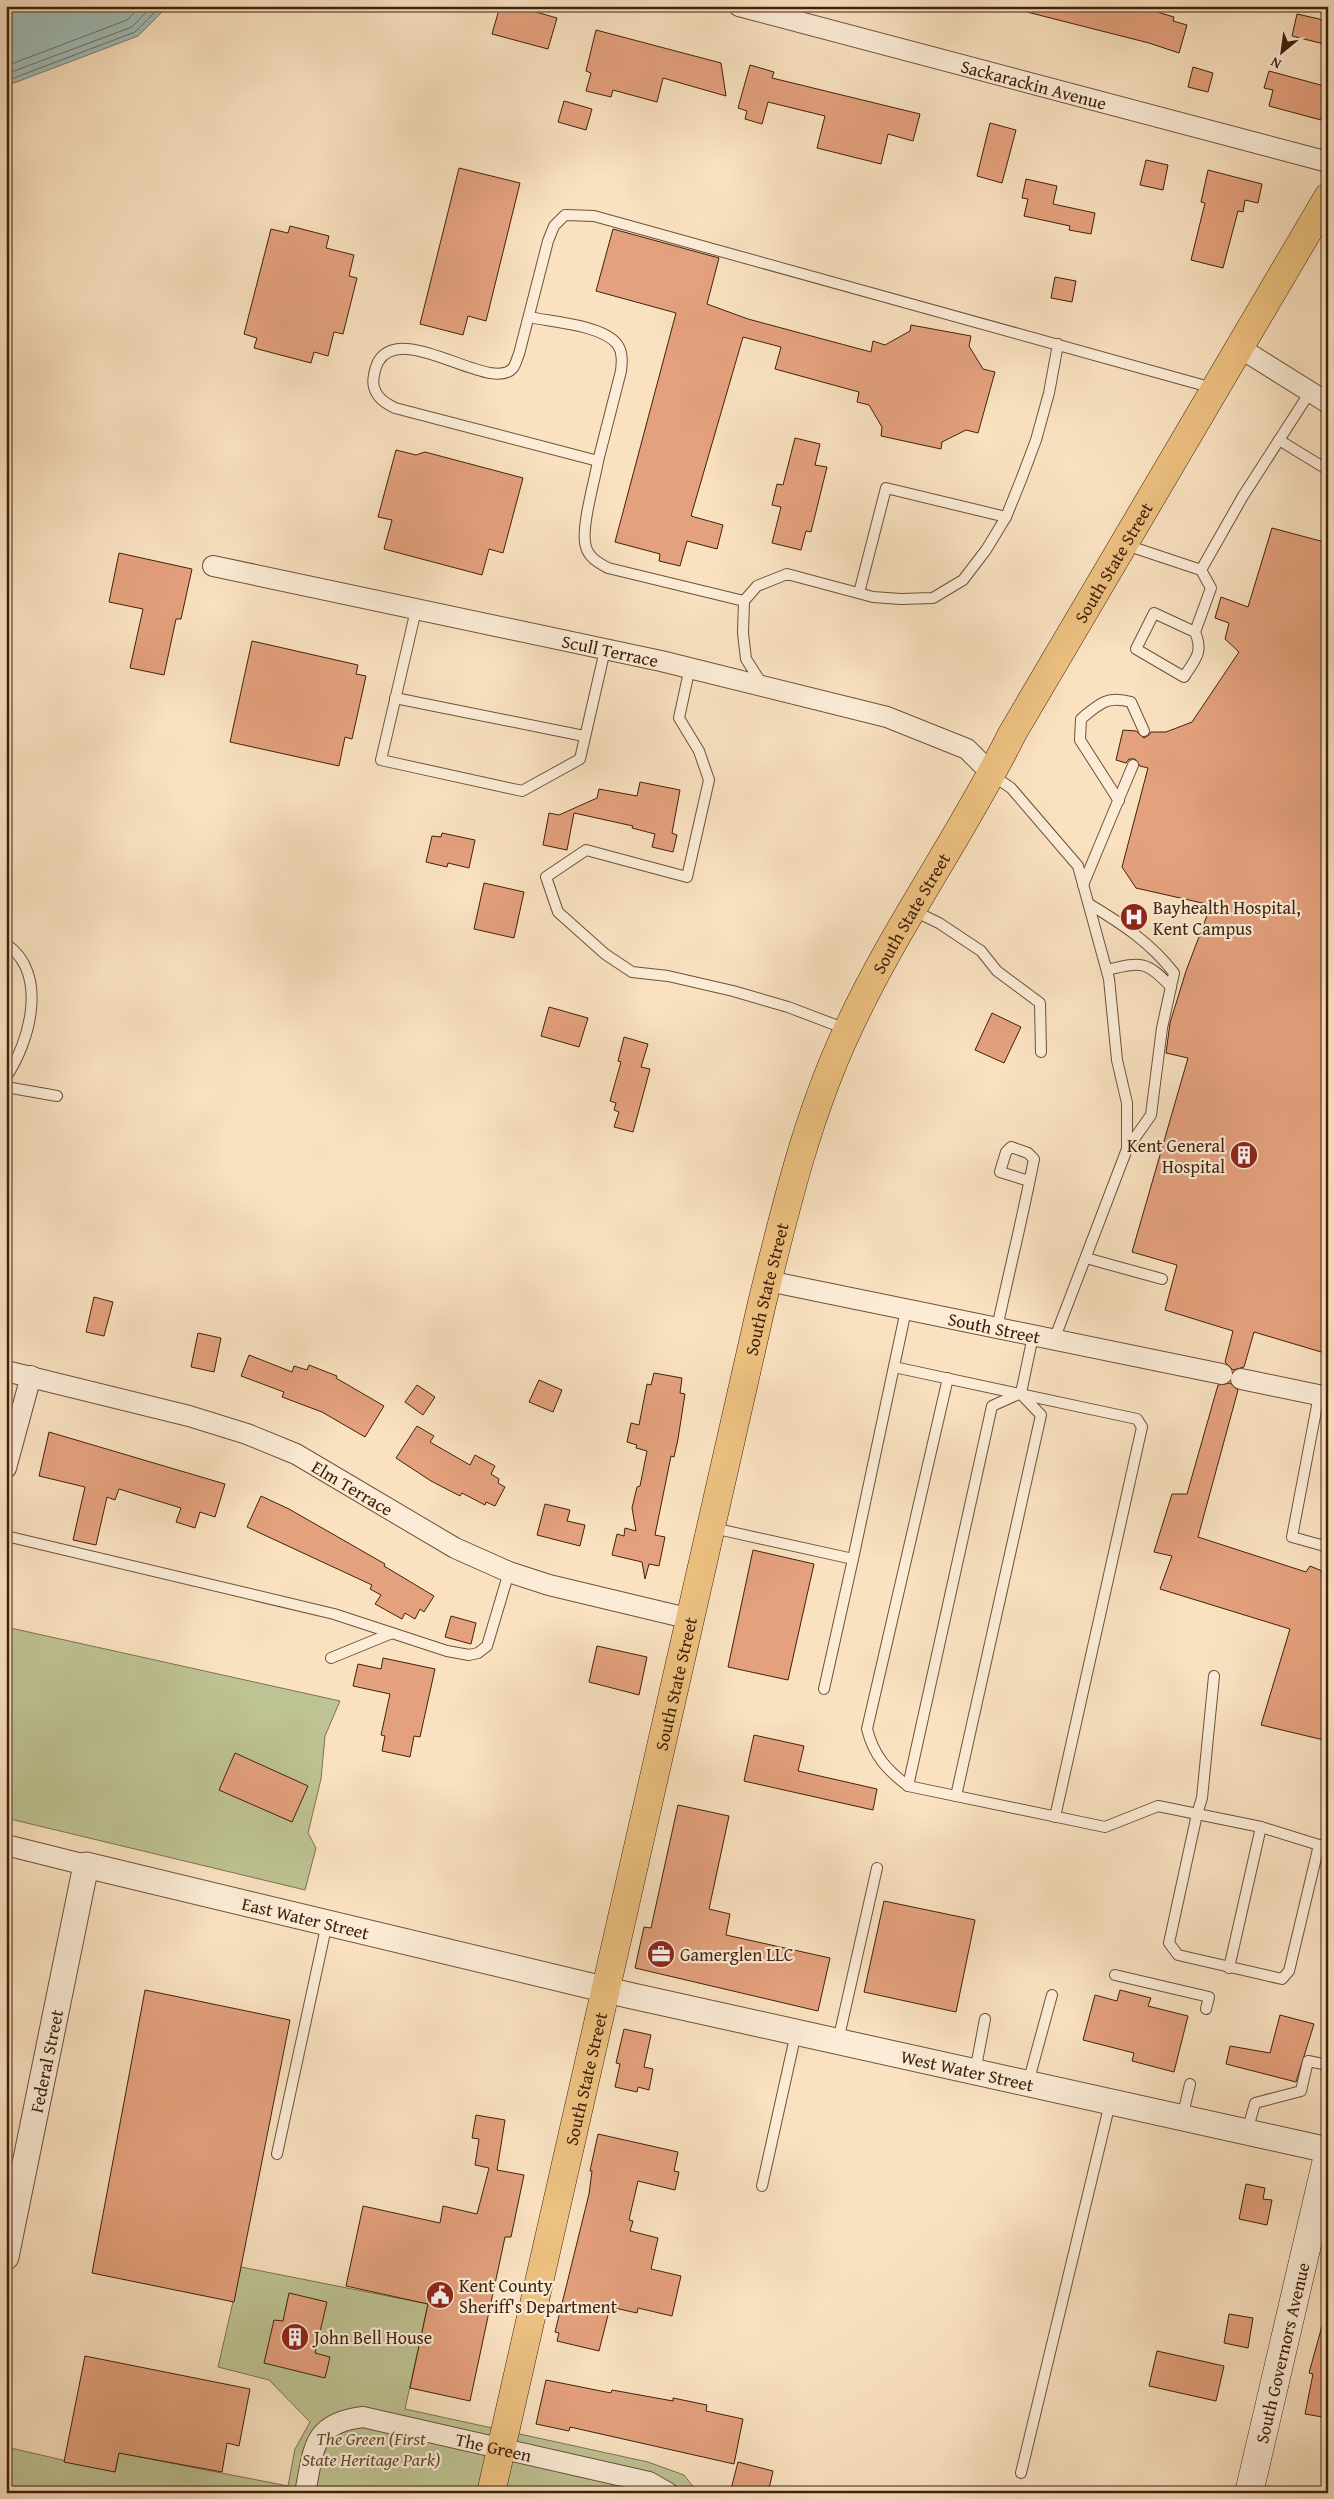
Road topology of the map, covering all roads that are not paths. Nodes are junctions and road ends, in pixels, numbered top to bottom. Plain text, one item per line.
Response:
1 (739, 6) edge
2 (1328, 162) edge
3 (1328, 196) edge
4 (528, 317) junction
5 (1058, 344) junction
6 (1240, 348) junction
7 (1216, 388) junction
8 (1310, 392) junction
9 (1328, 403) edge
10 (1280, 440) junction
11 (598, 461) junction
12 (1328, 470) edge
13 (1006, 517) junction
14 (1125, 545) junction
15 (213, 566) dead end
16 (1201, 570) junction
17 (859, 593) junction
18 (744, 601) junction
19 (416, 610) junction
20 (1195, 632) junction
21 (605, 650) junction
22 (690, 667) junction
23 (762, 685) junction
24 (395, 698) junction
25 (1144, 731) dead end
26 (584, 736) junction
27 (1133, 765) dead end
28 (992, 774) junction
29 (1119, 801) junction
30 (1083, 885) junction
31 (1089, 904) junction
32 (913, 910) junction
33 (6, 944) edge
34 (1107, 970) junction
35 (1171, 987) junction
36 (847, 1030) junction
37 (1041, 1052) dead end
38 (6, 1077) edge
39 (6, 1087) edge
40 (57, 1096) dead end
41 (1126, 1149) junction
42 (1029, 1182) dead end
43 (1086, 1258) junction
44 (1162, 1279) dead end
45 (768, 1281) junction
46 (906, 1310) junction
47 (997, 1328) junction
48 (1033, 1336) junction
49 (1054, 1340) junction
50 (894, 1367) junction
51 (6, 1371) edge
52 (31, 1376) junction
53 (948, 1378) junction
54 (1021, 1393) junction
55 (1324, 1396) edge
56 (6, 1468) edge
57 (712, 1528) junction
58 (6, 1536) edge
59 (1328, 1547) edge
60 (853, 1560) junction
61 (509, 1572) junction
62 (691, 1619) junction
63 (392, 1633) junction
64 (331, 1658) dead end
65 (1214, 1676) dead end
66 (824, 1688) dead end
67 (908, 1786) junction
68 (956, 1796) junction
69 (1197, 1814) junction
70 (1056, 1817) junction
71 (1261, 1827) junction
72 (6, 1845) edge
73 (1325, 1846) edge
74 (86, 1865) junction
75 (877, 1868) dead end
76 (328, 1923) junction
77 (1229, 1968) junction
78 (1115, 1975) dead end
79 (606, 1990) junction
80 (1052, 1995) dead end
81 (1206, 2009) dead end
82 (986, 2019) dead end
83 (796, 2033) junction
84 (837, 2042) junction
85 (1328, 2065) edge
86 (975, 2072) junction
87 (1028, 2084) junction
88 (1190, 2084) dead end
89 (1110, 2103) junction
90 (1182, 2119) junction
91 (1247, 2133) junction
92 (1328, 2150) edge
93 (277, 2154) dead end
94 (1328, 2155) edge
95 (762, 2186) dead end
96 (6, 2255) edge
97 (501, 2447) junction
98 (1021, 2473) dead end
99 (305, 2493) edge
100 (491, 2493) edge
101 (668, 2493) edge
102 (1249, 2493) edge

1 - 2 street, Sackarackin Avenue
3 - 6 main road, South State Street
4 - 5 lane
4 - 11 lane
4 - 11 lane
5 - 7 lane
5 - 13 lane
6 - 7 main road, South State Street
6 - 8 street
7 - 14 main road, South State Street
8 - 9 street
8 - 10 lane
10 - 12 lane
10 - 16 lane
11 - 18 lane
13 - 17 lane
13 - 17 lane
14 - 16 lane
14 - 28 main road, South State Street
15 - 19 street, Scull Terrace
16 - 20 lane
17 - 18 lane
18 - 23 lane
19 - 21 street, Scull Terrace
19 - 24 lane
20 - 20 lane
21 - 22 street, Scull Terrace
21 - 26 lane
22 - 23 street, Scull Terrace
22 - 36 lane
23 - 28 street, Scull Terrace
24 - 26 lane
24 - 26 lane
25 - 29 lane
27 - 29 lane
28 - 30 lane
28 - 32 main road, South State Street
29 - 30 lane
30 - 31 lane
31 - 34 lane
31 - 35 lane
32 - 36 main road, South State Street
32 - 37 lane
33 - 38 lane
34 - 35 lane
34 - 41 lane
35 - 41 lane
36 - 45 main road, South State Street
39 - 40 lane
41 - 43 lane
42 - 47 lane
43 - 44 lane
43 - 49 lane
45 - 46 street, South Street
45 - 57 main road, South State Street
46 - 47 street, South Street
46 - 50 lane
47 - 48 street, South Street
48 - 49 street, South Street
48 - 54 lane
49 - 55 street, South Street
50 - 53 lane
50 - 60 lane
51 - 52 street, Elm Terrace
52 - 56 street
52 - 61 street, Elm Terrace
53 - 54 lane
53 - 67 lane
54 - 67 lane
54 - 68 lane
54 - 70 lane
55 - 59 lane
57 - 60 lane
57 - 62 main road, South State Street
58 - 63 lane
60 - 66 lane
61 - 62 street, Elm Terrace
61 - 63 lane
62 - 79 main road, South State Street
63 - 64 lane
65 - 69 lane
67 - 68 lane
68 - 70 lane
69 - 70 lane
69 - 71 lane
69 - 77 lane
71 - 73 lane
71 - 77 lane
72 - 74 street, East Water Street
73 - 77 lane
74 - 76 street, East Water Street
74 - 96 street, Federal Street
75 - 84 lane
76 - 79 street, East Water Street
76 - 93 lane
78 - 81 lane
79 - 83 street, West Water Street
79 - 97 main road, South State Street
80 - 87 lane
82 - 86 lane
83 - 84 street, West Water Street
83 - 95 lane
84 - 86 street, West Water Street
85 - 91 lane
86 - 87 street, West Water Street
87 - 89 street, West Water Street
88 - 90 lane
89 - 90 street, West Water Street
89 - 98 lane
90 - 91 street, West Water Street
91 - 92 street, West Water Street
94 - 102 main road, South Governors Avenue
97 - 99 street, The Green
97 - 100 main road, South State Street
97 - 101 street, The Green

